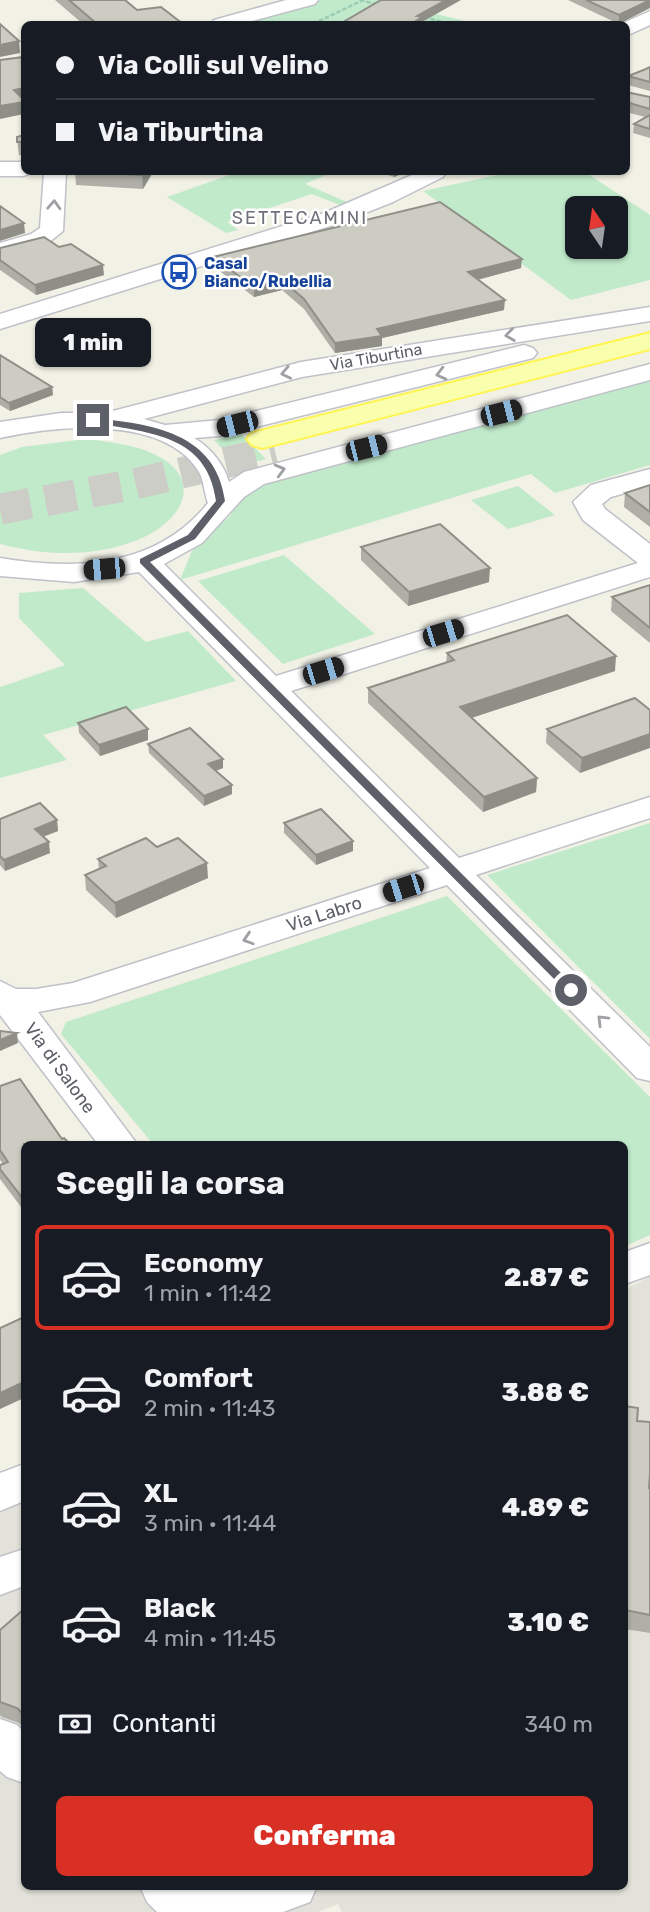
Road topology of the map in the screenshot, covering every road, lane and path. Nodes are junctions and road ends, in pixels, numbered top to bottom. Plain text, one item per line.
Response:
1 (308, 0) edge
2 (361, 0) edge
3 (387, 7) edge
4 (412, 14) edge
5 (650, 17) edge
6 (232, 21) edge
7 (319, 21) edge
8 (439, 21) edge
9 (630, 28) edge
10 (0, 169) edge
11 (21, 169) edge
12 (55, 175) edge
13 (429, 175) edge
14 (0, 250) edge
15 (650, 314) edge
16 (0, 322) edge
17 (650, 324) edge
18 (650, 341) edge
19 (650, 356) edge
20 (650, 372) edge
21 (107, 421) junction
22 (0, 430) edge
23 (163, 433) junction
24 (650, 477) edge
25 (221, 501) junction
26 (650, 558) edge
27 (144, 561) junction
28 (0, 567) edge
29 (650, 568) edge
30 (270, 688) junction
31 (650, 807) edge
32 (452, 871) junction
33 (77, 995) junction
34 (4, 997) edge
35 (41, 1040) junction
36 (650, 1069) edge
37 (116, 1141) edge
38 (650, 1258) edge
39 (628, 1268) edge
40 (21, 1482) edge
41 (0, 1493) edge
42 (21, 1569) edge
43 (0, 1576) edge
44 (0, 1740) edge
45 (21, 1759) edge
46 (169, 1890) edge
47 (279, 1890) edge
48 (193, 1912) edge
49 (209, 1912) edge

1 - 6 street
2 - 3 path
2 - 7 path
4 - 8 path
5 - 9 street
10 - 11 street
14 -> 12 street
13 - 16 street
15 -> 21 street, Via Tiburtina
17 -> 23 street, Via Tiburtina
18 - 19 main road
25 -> 20 street
21 - 22 street, Via Tiburtina
21 - 23 street, Via Tiburtina
23 - 25 street, Via Tiburtina
24 - 26 street
25 - 27 street
27 - 28 street
27 - 30 street
29 - 30 street
30 - 32 street
31 - 32 street, Via Labro
32 -> 33 street, Via Labro
36 -> 32 street
33 - 34 street, Via Labro
33 - 35 street, Via Labro
34 - 35 street, Via di Salone
35 - 37 street, Via di Salone
38 - 39 street
40 - 41 street
42 - 43 street
44 - 45 street
46 - 48 street
47 - 49 street

